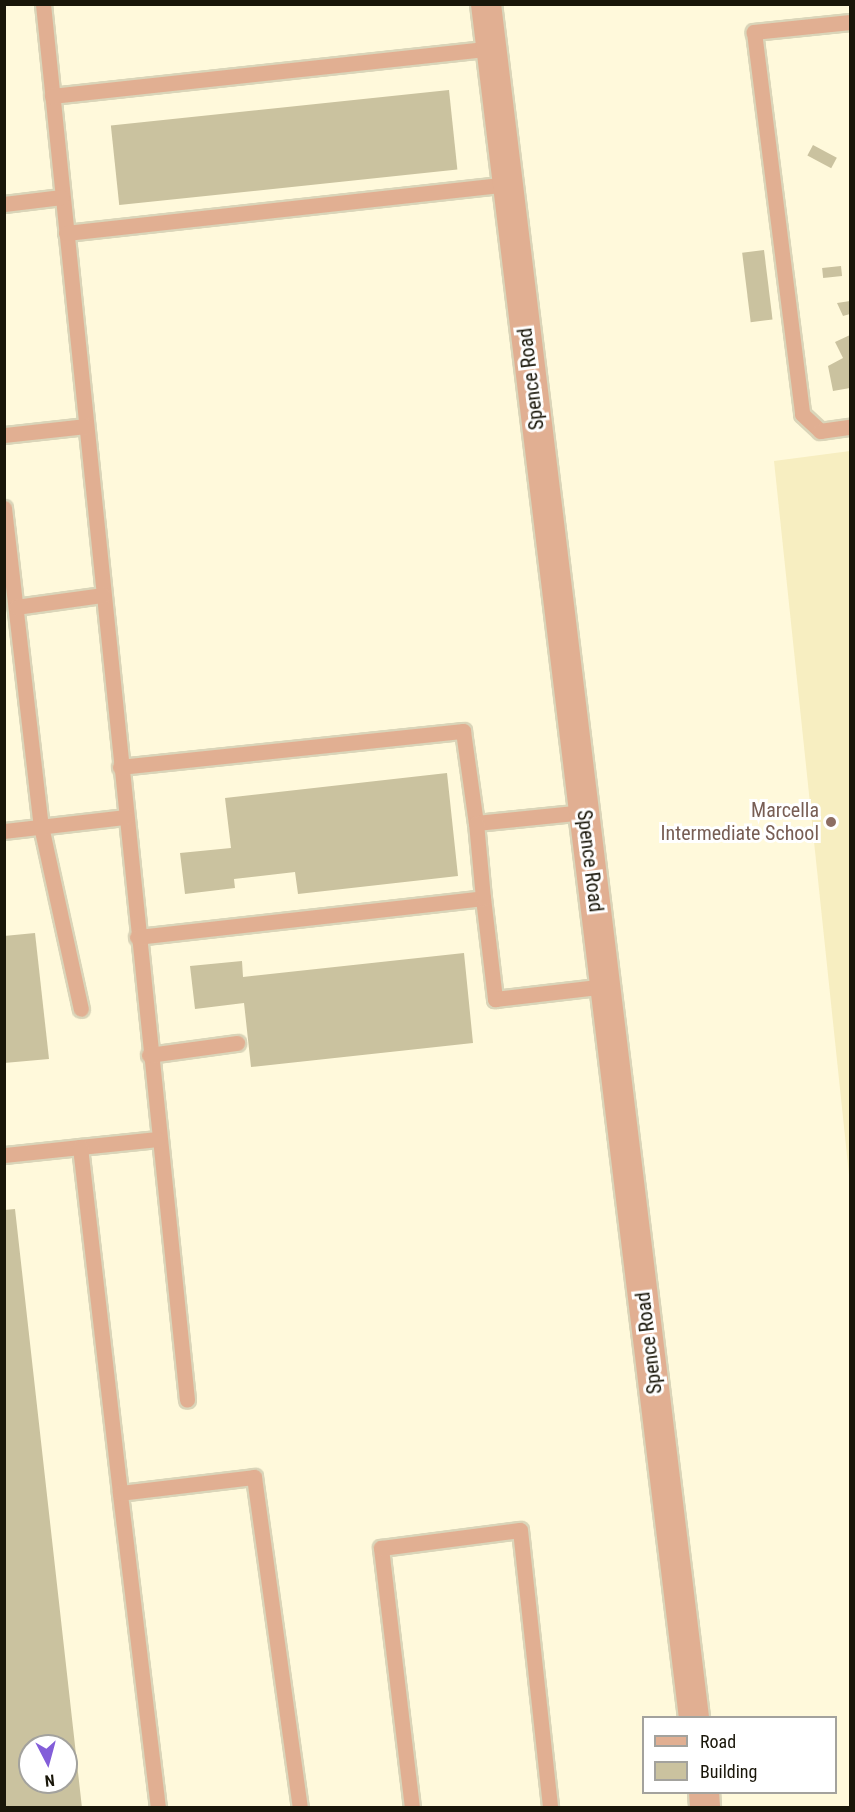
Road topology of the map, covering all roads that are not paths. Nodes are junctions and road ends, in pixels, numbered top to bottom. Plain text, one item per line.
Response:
1 (43, 4) edge
2 (486, 4) edge
3 (850, 22) edge
4 (491, 48) junction
5 (52, 96) junction
6 (507, 184) junction
7 (63, 197) junction
8 (4, 204) edge
9 (66, 232) junction
10 (86, 426) junction
11 (850, 427) edge
12 (4, 435) edge
13 (4, 508) edge
14 (103, 595) junction
15 (16, 607) junction
16 (120, 767) junction
17 (584, 812) junction
18 (125, 816) junction
19 (476, 823) junction
20 (41, 826) junction
21 (4, 831) edge
22 (483, 898) junction
23 (137, 937) junction
24 (606, 986) junction
25 (81, 1009) dead end
26 (237, 1044) dead end
27 (149, 1055) junction
28 (158, 1139) junction
29 (80, 1147) junction
30 (4, 1155) edge
31 (187, 1400) dead end
32 (120, 1493) junction
33 (694, 1716) edge
34 (158, 1808) edge
35 (300, 1808) edge
36 (412, 1808) edge
37 (550, 1808) edge

1 - 5 lane
2 - 4 street, Spence Road
3 - 11 lane
4 - 5 lane
4 - 6 street, Spence Road
5 - 7 lane
6 - 9 lane
6 - 17 street, Spence Road
7 - 8 lane
7 - 9 lane
9 - 10 lane
10 - 12 lane
10 - 14 lane
13 - 15 lane
14 - 15 lane
14 - 16 lane
15 - 20 lane
16 - 18 lane
16 - 19 lane
17 - 19 lane
17 - 24 street, Spence Road
18 - 20 lane
18 - 23 lane
19 - 22 lane
20 - 21 lane
20 - 25 lane
22 - 23 lane
22 - 24 lane
23 - 27 lane
24 - 33 street, Spence Road
26 - 27 lane
27 - 28 lane
28 - 29 lane
28 - 31 lane
29 - 30 lane
29 - 32 lane
32 - 34 lane
32 - 35 lane
36 - 37 lane

